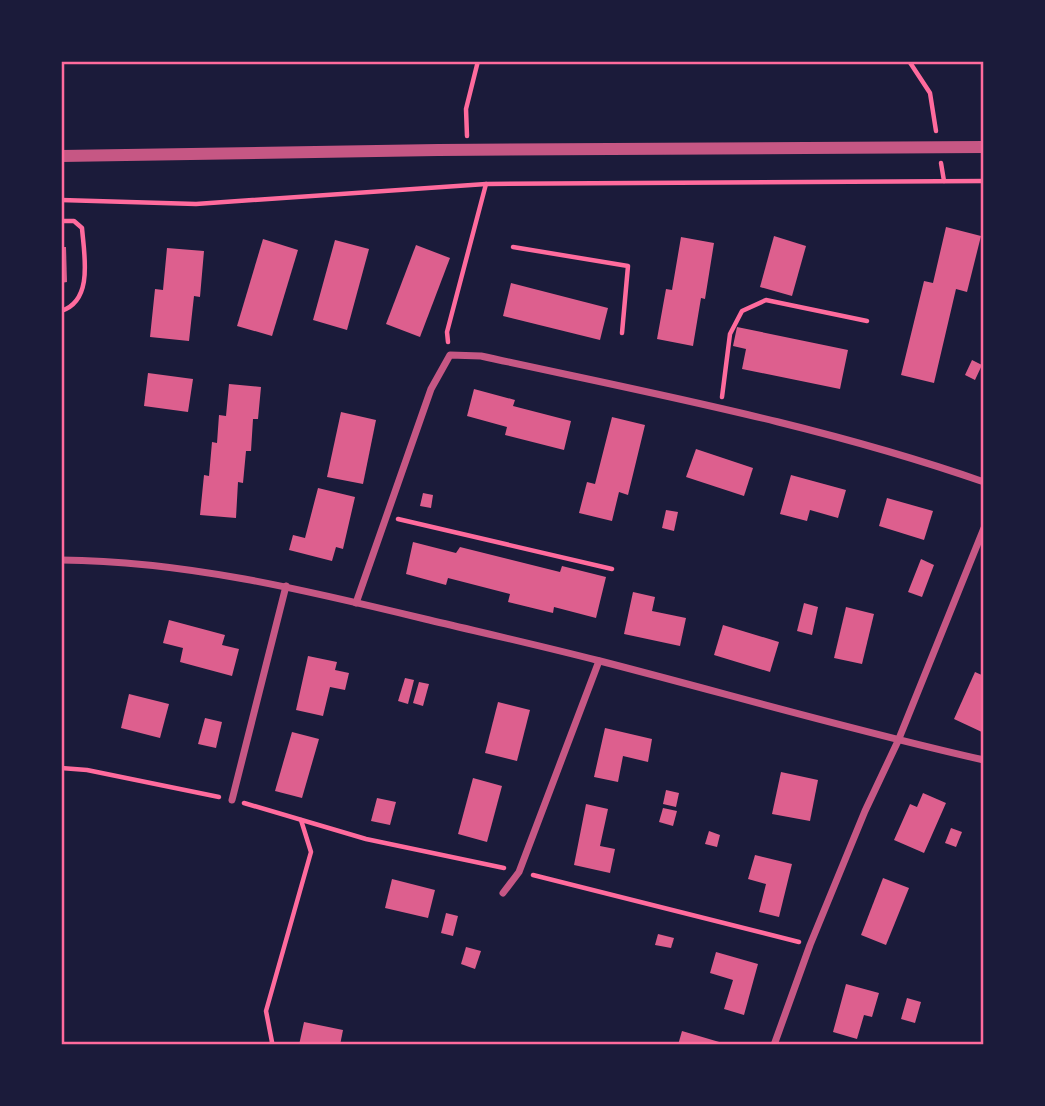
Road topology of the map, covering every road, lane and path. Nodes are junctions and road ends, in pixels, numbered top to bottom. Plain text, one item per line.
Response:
1 (478, 61) edge
2 (909, 61) edge
3 (984, 147) edge
4 (939, 148) junction
5 (468, 150) junction
6 (61, 156) edge
7 (944, 181) junction
8 (984, 181) edge
9 (486, 184) junction
10 (61, 200) edge
11 (61, 221) edge
12 (513, 247) dead end
13 (61, 311) edge
14 (867, 321) dead end
15 (622, 333) dead end
16 (450, 355) junction
17 (721, 408) junction
18 (984, 482) edge
19 (387, 516) junction
20 (984, 528) edge
21 (61, 560) edge
22 (612, 569) dead end
23 (286, 586) junction
24 (356, 603) junction
25 (599, 661) junction
26 (898, 741) junction
27 (984, 760) edge
28 (61, 768) edge
29 (232, 800) junction
30 (300, 820) junction
31 (519, 872) junction
32 (503, 893) dead end
33 (810, 945) junction
34 (270, 1045) edge
35 (774, 1045) edge

1 - 5 path
2 - 4 path
3 - 4 street
4 - 5 street
4 - 7 path
5 - 6 street
7 - 8 path
7 - 9 path
9 - 10 path
9 - 16 path
11 - 13 path
12 - 15 path
14 - 17 path
16 - 17 street
16 - 19 street
17 - 18 street
19 - 22 path
19 - 24 street
20 - 26 street
21 - 23 street
23 - 24 street
23 - 29 street
24 - 25 street
25 - 26 street
25 - 31 street
26 - 27 street
26 - 33 street
28 - 29 path
29 - 30 path
30 - 31 path
30 - 34 path
31 - 32 street
31 - 33 path
33 - 35 street

